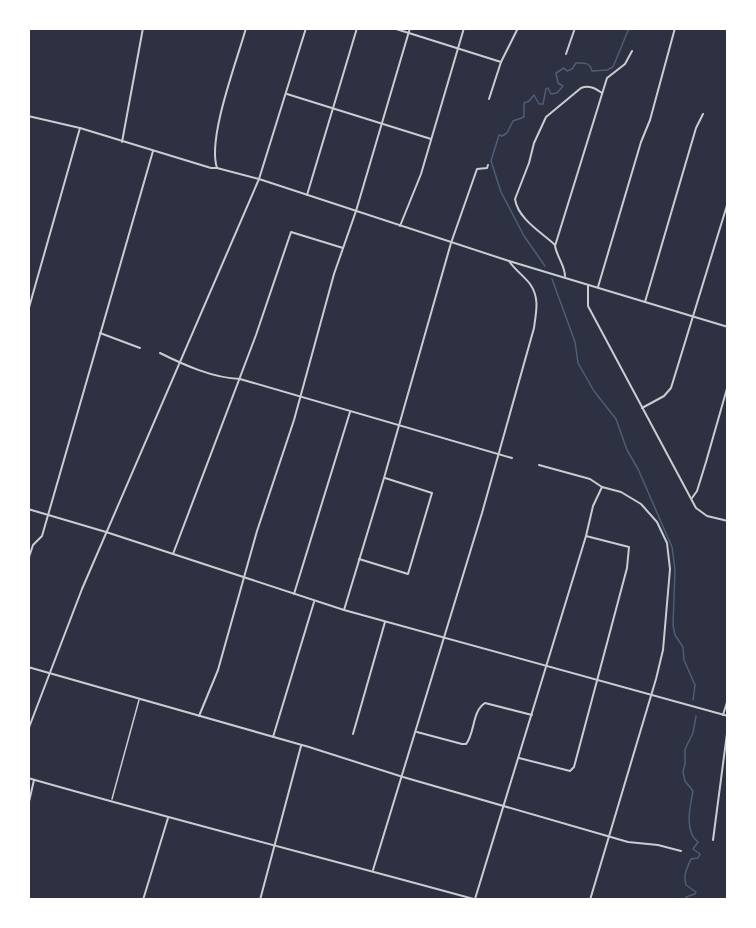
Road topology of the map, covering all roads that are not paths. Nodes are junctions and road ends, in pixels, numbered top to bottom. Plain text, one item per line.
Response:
1 (143, 28) edge
2 (246, 28) edge
3 (306, 28) edge
4 (357, 28) edge
5 (393, 28) edge
6 (410, 28) edge
7 (464, 28) edge
8 (518, 28) edge
9 (575, 28) edge
10 (675, 28) edge
11 (409, 33) junction
12 (458, 49) junction
13 (632, 51) dead end
14 (566, 54) dead end
15 (501, 62) junction
16 (602, 93) junction
17 (287, 94) junction
18 (489, 99) dead end
19 (333, 108) junction
20 (703, 114) dead end
21 (28, 116) edge
22 (382, 124) junction
23 (80, 128) junction
24 (431, 139) junction
25 (122, 142) junction
26 (153, 152) junction
27 (488, 165) dead end
28 (217, 168) junction
29 (259, 179) junction
30 (307, 195) junction
31 (728, 202) edge
32 (356, 211) junction
33 (400, 226) junction
34 (451, 243) junction
35 (555, 246) junction
36 (343, 248) junction
37 (509, 261) junction
38 (565, 278) junction
39 (588, 285) junction
40 (598, 288) junction
41 (645, 302) junction
42 (28, 311) edge
43 (691, 316) junction
44 (728, 327) edge
45 (100, 333) junction
46 (140, 348) dead end
47 (160, 354) dead end
48 (180, 363) junction
49 (240, 379) junction
50 (728, 386) edge
51 (300, 397) junction
52 (642, 408) junction
53 (350, 412) junction
54 (399, 425) junction
55 (499, 454) junction
56 (512, 458) dead end
57 (538, 465) dead end
58 (384, 478) junction
59 (602, 487) junction
60 (692, 498) junction
61 (28, 509) edge
62 (47, 514) junction
63 (728, 521) edge
64 (106, 532) junction
65 (586, 536) junction
66 (173, 554) junction
67 (359, 559) junction
68 (28, 560) edge
69 (243, 578) junction
70 (294, 594) junction
71 (314, 601) junction
72 (344, 610) junction
73 (385, 622) junction
74 (445, 638) junction
75 (28, 667) edge
76 (546, 667) junction
77 (48, 673) junction
78 (597, 681) junction
79 (651, 696) junction
80 (140, 699) junction
81 (728, 699) edge
82 (532, 715) junction
83 (199, 716) junction
84 (725, 716) edge
85 (728, 726) edge
86 (28, 730) edge
87 (417, 732) junction
88 (353, 734) dead end
89 (273, 737) junction
90 (301, 745) junction
91 (519, 758) junction
92 (403, 777) junction
93 (28, 778) edge
94 (34, 780) junction
95 (111, 802) junction
96 (503, 805) junction
97 (28, 806) edge
98 (168, 818) junction
99 (609, 835) junction
100 (713, 840) dead end
101 (275, 845) junction
102 (681, 851) dead end
103 (373, 870) junction
104 (476, 899) edge
105 (143, 900) edge
106 (260, 900) edge
107 (590, 900) edge

1 - 25 street
2 - 28 street
3 - 17 street
4 - 19 street
5 - 11 street
6 - 11 street
7 - 12 street
8 - 15 street
9 - 14 street
10 - 40 street
11 - 12 street
11 - 22 street
12 - 15 street
12 - 24 street
13 - 16 street
15 - 18 street
16 - 35 street
16 - 35 street
17 - 19 street
17 - 29 street
19 - 22 street
19 - 30 street
20 - 41 street
21 - 23 street
22 - 24 street
22 - 32 street
23 - 25 street
23 - 42 street
24 - 33 street
25 - 26 street
26 - 28 street
26 - 45 street
27 - 34 street
28 - 29 street
29 - 30 street
29 - 48 street
30 - 32 street
31 - 43 street
32 - 33 street
32 - 36 street
33 - 34 street
34 - 37 street
34 - 54 street
35 - 38 street
36 - 49 street
36 - 51 street
37 - 38 street
37 - 55 street
38 - 39 street
39 - 40 street
39 - 52 street
40 - 41 street
41 - 43 street
43 - 44 street
43 - 52 street
45 - 46 street
45 - 62 street
47 - 48 street
48 - 49 street
48 - 64 street
49 - 51 street
49 - 66 street
50 - 60 street
51 - 53 street
51 - 69 street
52 - 60 street
53 - 54 street
53 - 70 street
54 - 55 street
54 - 58 street
55 - 56 street
55 - 74 street
57 - 59 street
58 - 67 street
58 - 67 street
59 - 65 street
59 - 79 street
60 - 63 street
61 - 62 street
62 - 64 street
62 - 68 street
64 - 66 street
64 - 77 street
65 - 76 street
65 - 78 street
66 - 69 street
67 - 72 street
69 - 70 street
69 - 83 street
70 - 71 street
71 - 72 street
71 - 89 street
72 - 73 street
73 - 74 street
73 - 88 street
74 - 76 street
74 - 87 street
75 - 77 street
76 - 78 street
76 - 82 street
77 - 80 street
77 - 86 street
78 - 79 street
78 - 91 street
79 - 84 street
79 - 99 street
80 - 83 street
80 - 95 lane
81 - 84 street
82 - 87 street
82 - 91 street
83 - 89 street
85 - 100 street
87 - 92 street
89 - 90 street
90 - 92 street
90 - 101 street
91 - 96 street
92 - 96 street
92 - 103 street
93 - 94 street
94 - 95 street
94 - 97 street
95 - 98 street
96 - 99 street
96 - 104 street
98 - 101 street
98 - 105 street
99 - 102 street
99 - 107 street
101 - 103 street
101 - 106 street
103 - 104 street

